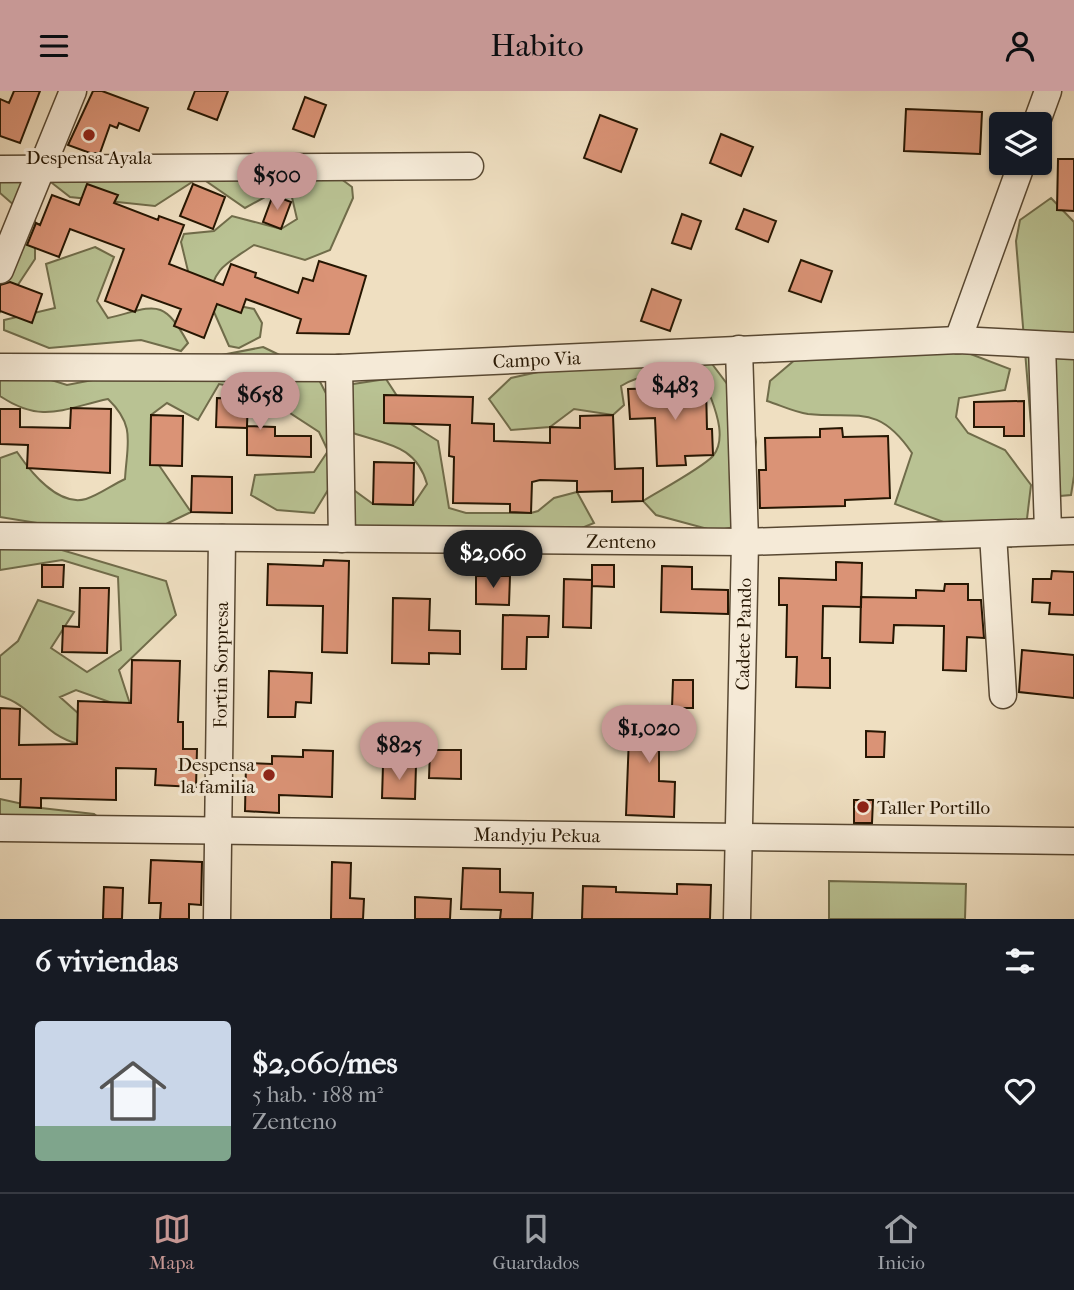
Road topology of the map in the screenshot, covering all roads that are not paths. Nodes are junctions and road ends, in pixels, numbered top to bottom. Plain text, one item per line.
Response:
1 (74, 91) edge
2 (1048, 91) edge
3 (1040, 112) edge
4 (470, 166) dead end
5 (0, 169) edge
6 (42, 169) junction
7 (1018, 175) edge
8 (0, 269) edge
9 (958, 340) junction
10 (1042, 345) junction
11 (1074, 347) edge
12 (739, 349) junction
13 (0, 367) edge
14 (338, 367) junction
15 (1061, 531) edge
16 (993, 534) junction
17 (0, 536) edge
18 (222, 538) junction
19 (342, 539) junction
20 (745, 542) junction
21 (1003, 695) dead end
22 (0, 828) edge
23 (218, 831) junction
24 (739, 838) junction
25 (1074, 841) edge
26 (217, 919) edge
27 (737, 919) edge

1 - 6 street
2 - 3 street
4 - 6 street
5 - 6 street
6 - 8 street
7 - 9 street
9 - 10 street, Campo Via
9 - 12 street, Campo Via
10 - 11 street, Campo Via
10 - 15 street
12 - 14 street, Campo Via
12 - 20 street, Cadete Pando
13 - 14 street, Campo Via
14 - 19 street
15 - 16 street, Zenteno
16 - 20 street, Zenteno
16 - 21 street
17 - 18 street, Zenteno
18 - 19 street, Zenteno
18 - 23 street, Fortin Sorpresa
19 - 20 street, Zenteno
20 - 24 street, Cadete Pando
22 - 23 street, Mandyju Pekua
23 - 24 street, Mandyju Pekua
23 - 26 street, Fortin Sorpresa
24 - 25 street, Mandyju Pekua
24 - 27 street, Cadete Pando

